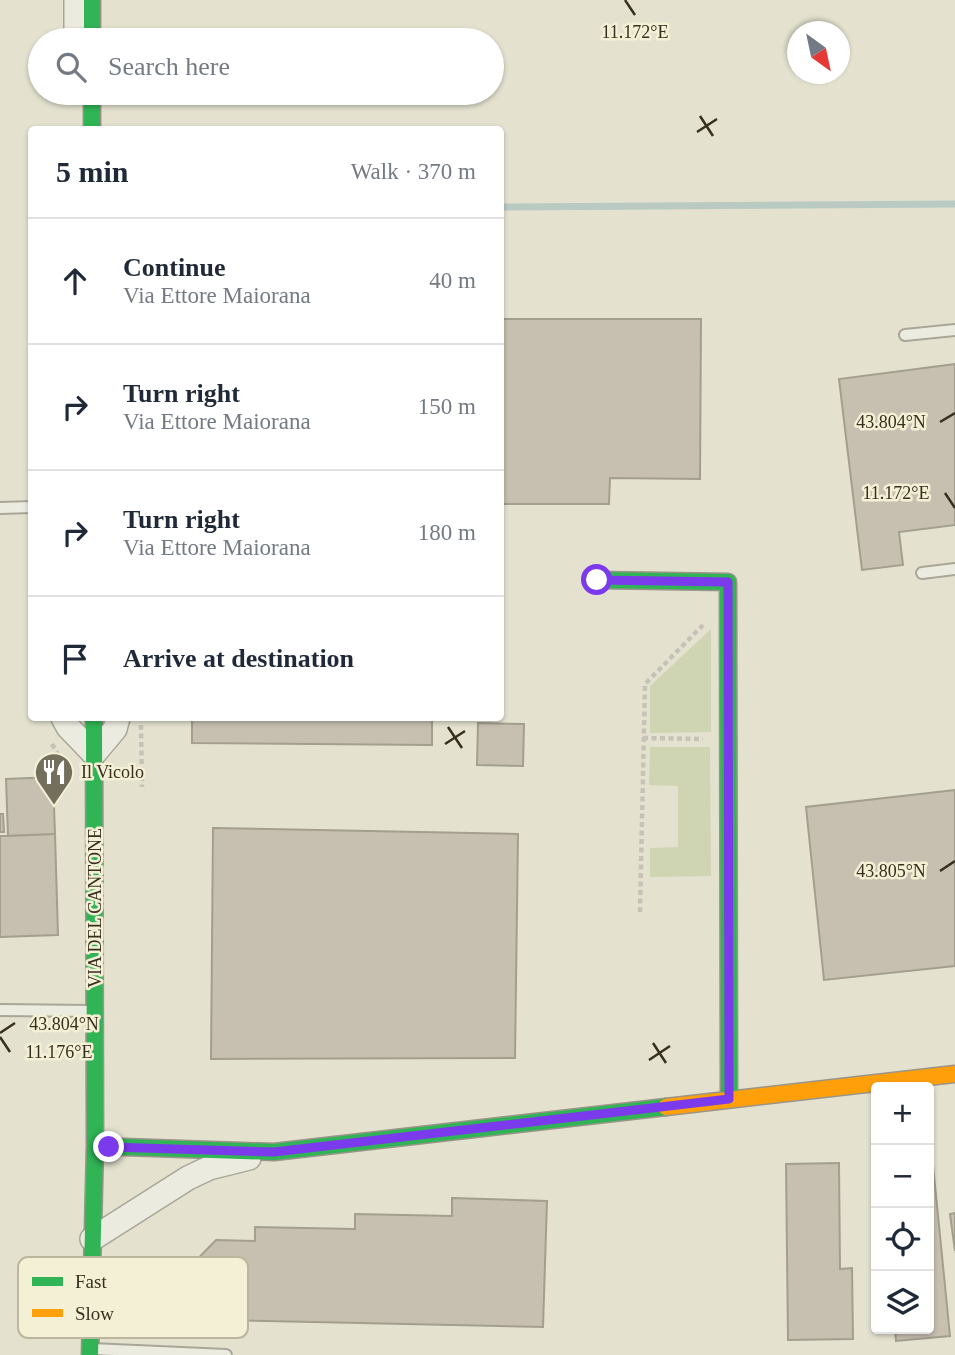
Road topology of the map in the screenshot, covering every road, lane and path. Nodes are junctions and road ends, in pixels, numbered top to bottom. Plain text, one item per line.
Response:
1 (75, 0) edge
2 (92, 0) edge
3 (76, 28) edge
4 (92, 28) edge
5 (78, 105) edge
6 (92, 105) edge
7 (79, 126) edge
8 (92, 126) edge
9 (955, 330) edge
10 (905, 335) dead end
11 (28, 507) edge
12 (0, 508) edge
13 (955, 569) edge
14 (922, 573) dead end
15 (597, 580) dead end
16 (728, 600) junction
17 (65, 721) edge
18 (94, 721) edge
19 (117, 721) edge
20 (141, 721) edge
21 (643, 738) junction
22 (729, 739) junction
23 (94, 754) junction
24 (142, 787) dead end
25 (640, 912) dead end
26 (0, 1010) edge
27 (95, 1011) junction
28 (955, 1074) edge
29 (729, 1099) junction
30 (94, 1146) junction
31 (274, 1152) junction
32 (92, 1239) junction
33 (92, 1257) edge
34 (90, 1352) edge
35 (226, 1355) edge

1 - 3 street
2 - 4 street
5 - 7 street
6 - 8 street
9 - 10 lane
11 - 12 lane
13 - 14 lane
15 - 16 street
16 - 21 path
16 - 22 street
17 - 23 street
18 - 23 street, VIA DEL CANTONE
19 - 23 street
20 - 24 path
21 - 22 path
21 - 25 path
22 - 29 street
23 - 27 street, VIA DEL CANTONE
26 - 27 lane
27 - 30 street, VIA DEL CANTONE
28 - 29 street
29 - 31 street
30 - 31 street
30 - 32 street, VIA DEL CANTONE
31 - 32 street
32 - 33 street, VIA DEL CANTONE
34 - 35 lane

